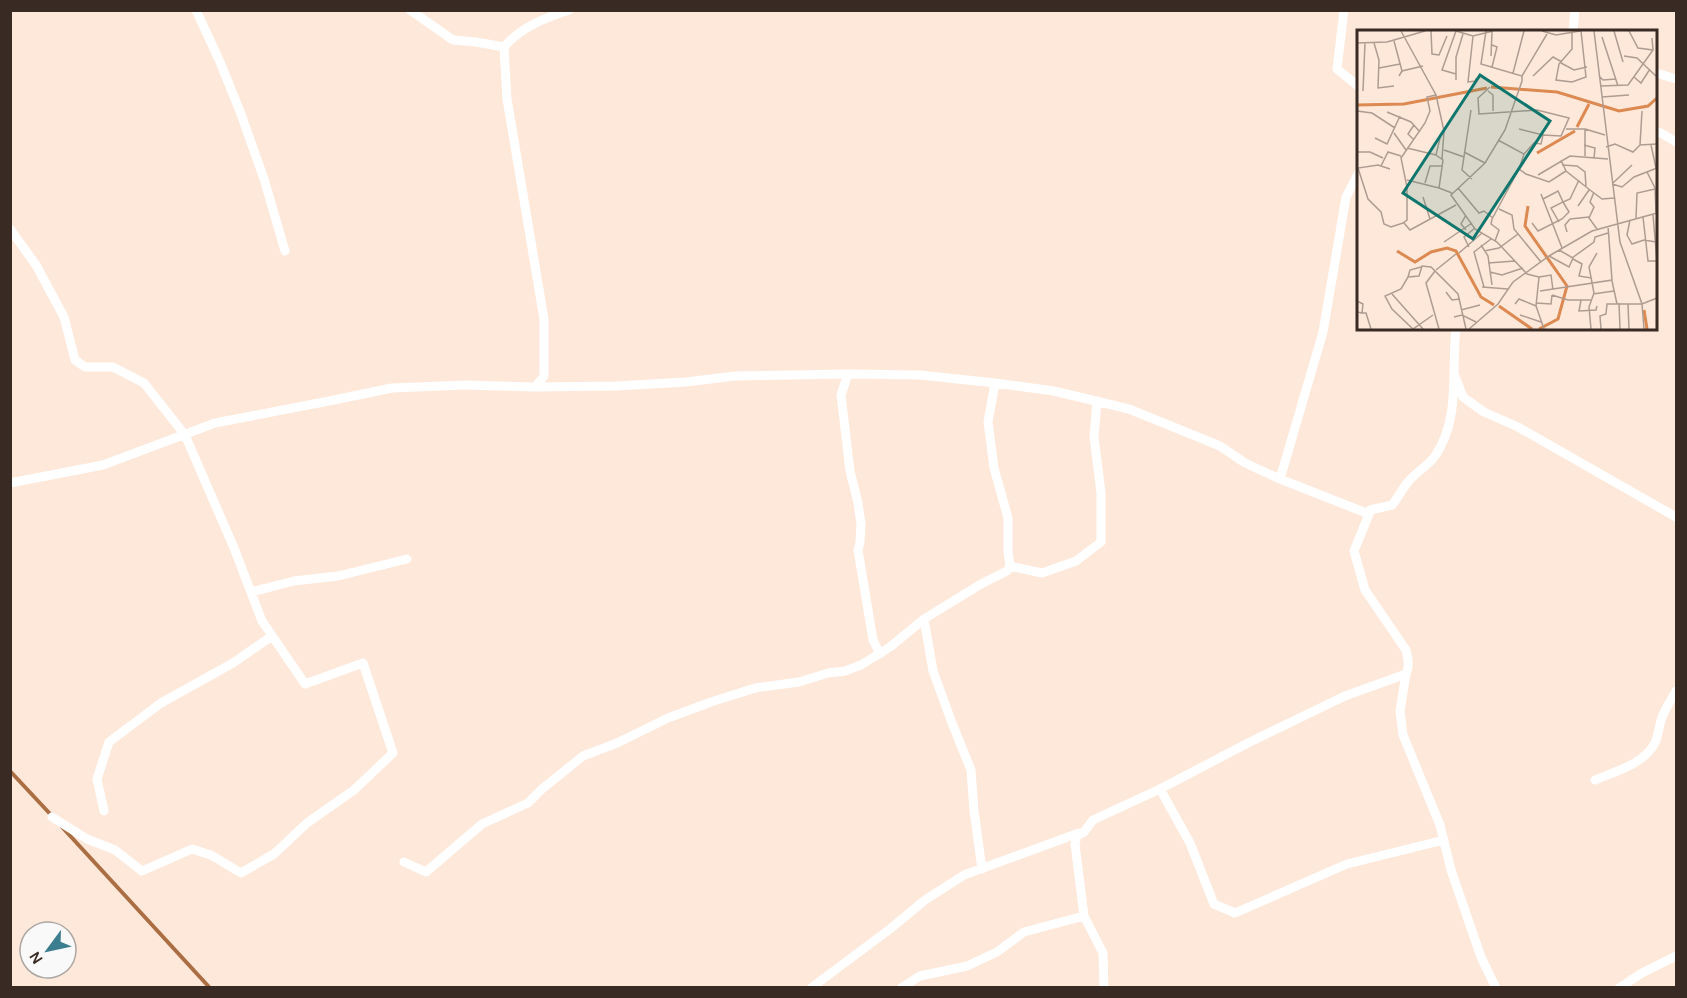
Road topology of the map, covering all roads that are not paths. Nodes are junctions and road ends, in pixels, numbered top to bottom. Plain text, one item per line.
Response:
1 (196, 10) edge
2 (410, 10) edge
3 (569, 10) edge
4 (1344, 10) edge
5 (1575, 10) edge
6 (1574, 30) edge
7 (504, 47) junction
8 (1657, 73) edge
9 (1677, 79) edge
10 (1357, 84) edge
11 (1657, 132) edge
12 (1677, 142) edge
13 (1357, 178) edge
14 (10, 229) edge
15 (285, 251) dead end
16 (1456, 330) edge
17 (1454, 371) junction
18 (848, 374) junction
19 (544, 376) junction
20 (995, 383) junction
21 (535, 387) junction
22 (559, 387) junction
23 (1097, 401) junction
24 (185, 435) junction
25 (1280, 479) junction
26 (10, 483) edge
27 (1369, 514) junction
28 (1677, 517) edge
29 (407, 559) dead end
30 (1010, 566) junction
31 (251, 592) junction
32 (924, 619) junction
33 (272, 636) junction
34 (880, 654) junction
35 (1406, 674) junction
36 (1677, 691) edge
37 (1595, 780) dead end
38 (1160, 789) junction
39 (104, 811) dead end
40 (52, 817) dead end
41 (1084, 832) junction
42 (1444, 840) junction
43 (404, 862) dead end
44 (982, 869) junction
45 (1084, 916) junction
46 (1677, 956) edge
47 (811, 987) edge
48 (901, 987) edge
49 (1104, 987) edge
50 (1496, 987) edge
51 (1619, 987) edge

1 - 15 street
2 - 7 street
3 - 7 street
4 - 10 street
5 - 6 street
7 - 19 street
8 - 9 street
11 - 12 street
13 - 25 street
14 - 24 street
16 - 17 street
17 - 27 street
17 - 28 street
18 - 20 street
18 - 22 street
18 - 34 street
19 - 21 street
19 - 22 street
20 - 23 street
20 - 30 street
21 - 22 street
21 - 24 street
23 - 25 street
23 - 30 street
24 - 26 street
24 - 31 street
25 - 27 street
27 - 35 street
29 - 31 street
30 - 32 street
31 - 33 street
32 - 34 street
32 - 44 street
33 - 39 street
33 - 40 street
34 - 43 street
35 - 38 street
35 - 42 street
36 - 37 street
38 - 41 street
38 - 42 street
41 - 44 street
41 - 45 street
42 - 50 street
44 - 47 street
45 - 48 street
45 - 49 street
46 - 51 street

